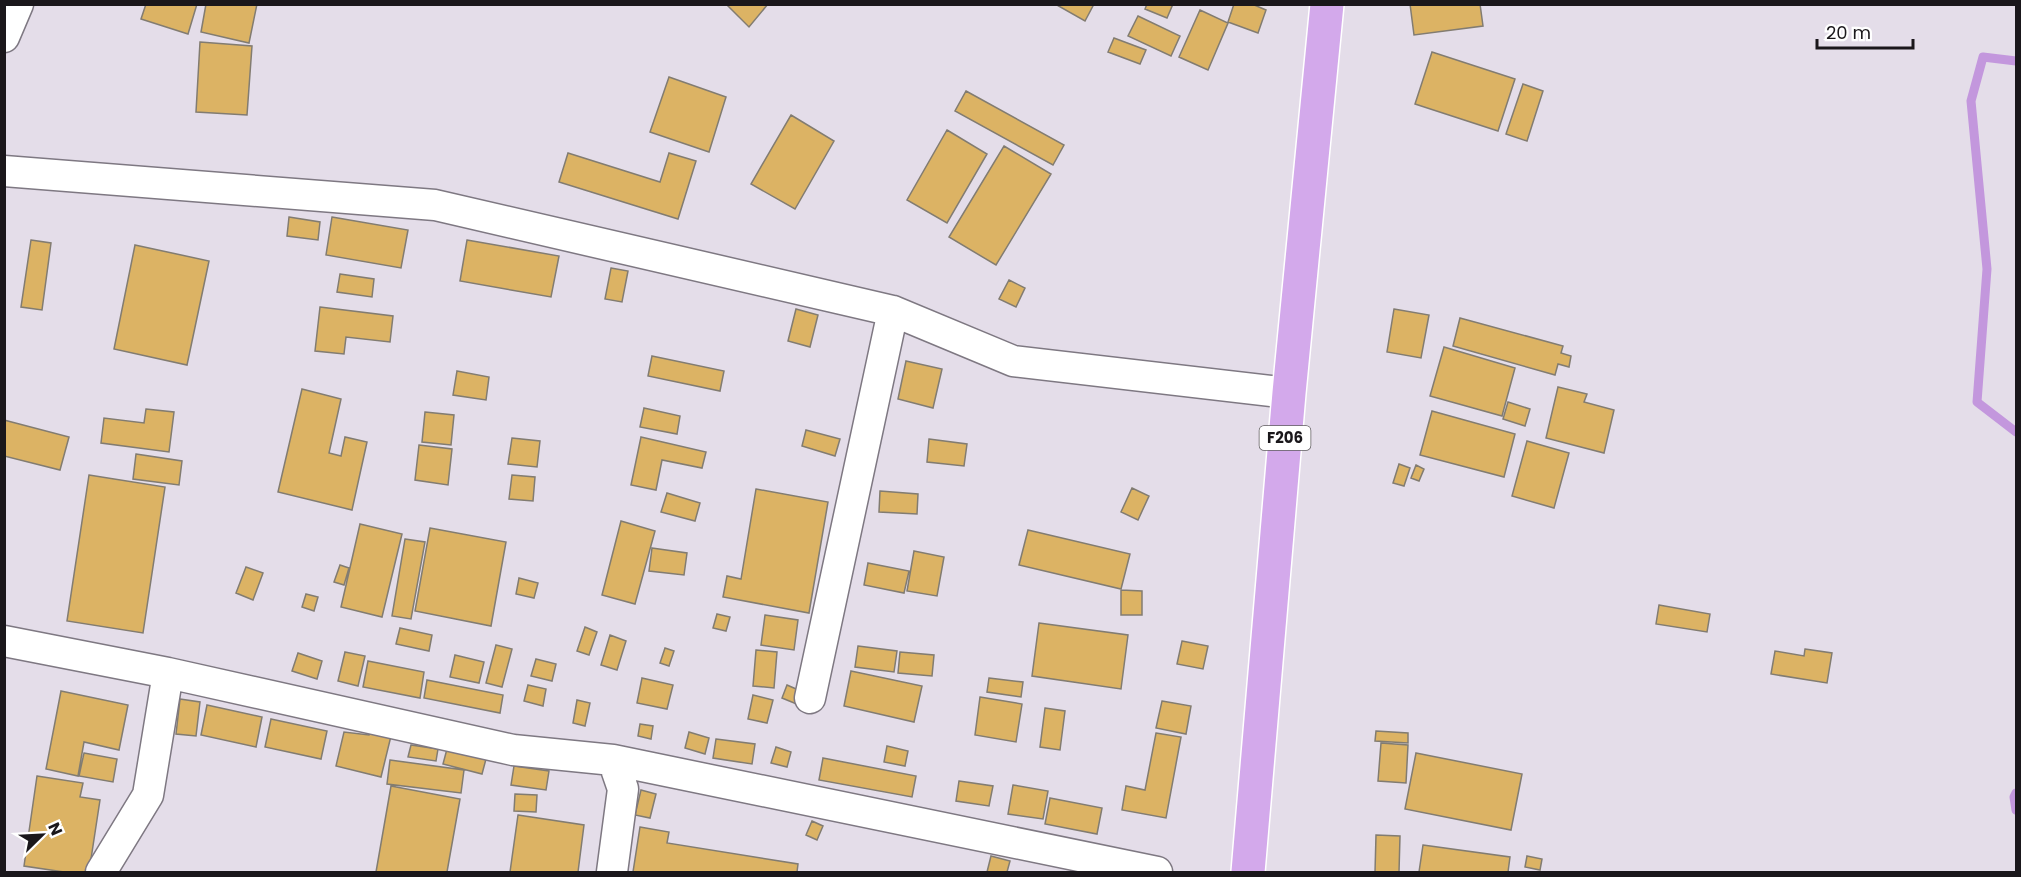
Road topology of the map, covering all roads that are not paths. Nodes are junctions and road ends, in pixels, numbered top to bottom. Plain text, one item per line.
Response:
1 (18, 4) edge
2 (1327, 4) edge
3 (4, 38) edge
4 (4, 171) edge
5 (893, 311) junction
6 (1288, 393) junction
7 (4, 641) edge
8 (168, 673) junction
9 (810, 698) dead end
10 (613, 760) junction
11 (101, 873) edge
12 (612, 873) edge
13 (1157, 873) edge
14 (1248, 873) edge

1 - 3 street
2 - 6 main road, F206
4 - 5 street
5 - 6 street
5 - 9 street
6 - 14 main road, F206
7 - 8 street
8 - 10 street
8 - 11 street
10 - 12 street
10 - 13 street

